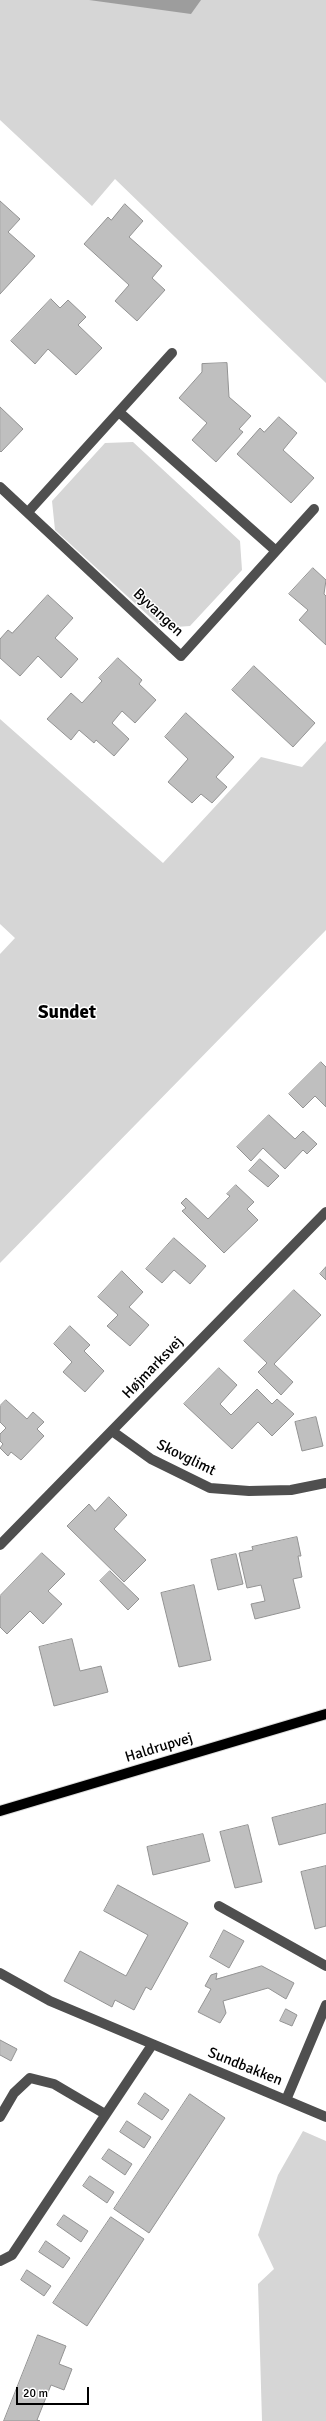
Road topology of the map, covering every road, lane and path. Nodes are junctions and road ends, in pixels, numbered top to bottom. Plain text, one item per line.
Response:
1 (172, 353) dead end
2 (119, 412) junction
3 (0, 487) edge
4 (314, 509) dead end
5 (28, 512) junction
6 (276, 551) junction
7 (326, 1212) edge
8 (112, 1431) junction
9 (326, 1483) edge
10 (0, 1545) edge
11 (326, 1714) edge
12 (0, 1811) edge
13 (219, 1906) dead end
14 (326, 1966) edge
15 (0, 1973) edge
16 (326, 2005) edge
17 (152, 2045) junction
18 (286, 2100) junction
19 (105, 2114) junction
20 (0, 2117) edge
21 (326, 2117) edge
22 (0, 2261) edge

1 - 2 street
2 - 5 street
2 - 6 street
3 - 5 street, Byvangen
4 - 6 street, Byvangen
5 - 6 street, Byvangen
7 - 8 street, Højmarksvej
8 - 9 street, Skovglimt
8 - 10 street, Højmarksvej
11 - 12 main road, Haldrupvej
13 - 14 street
15 - 17 street, Sundbakken
16 - 18 street
17 - 18 street, Sundbakken
17 - 19 street
18 - 21 street, Sundbakken
19 - 20 street
19 - 22 street

